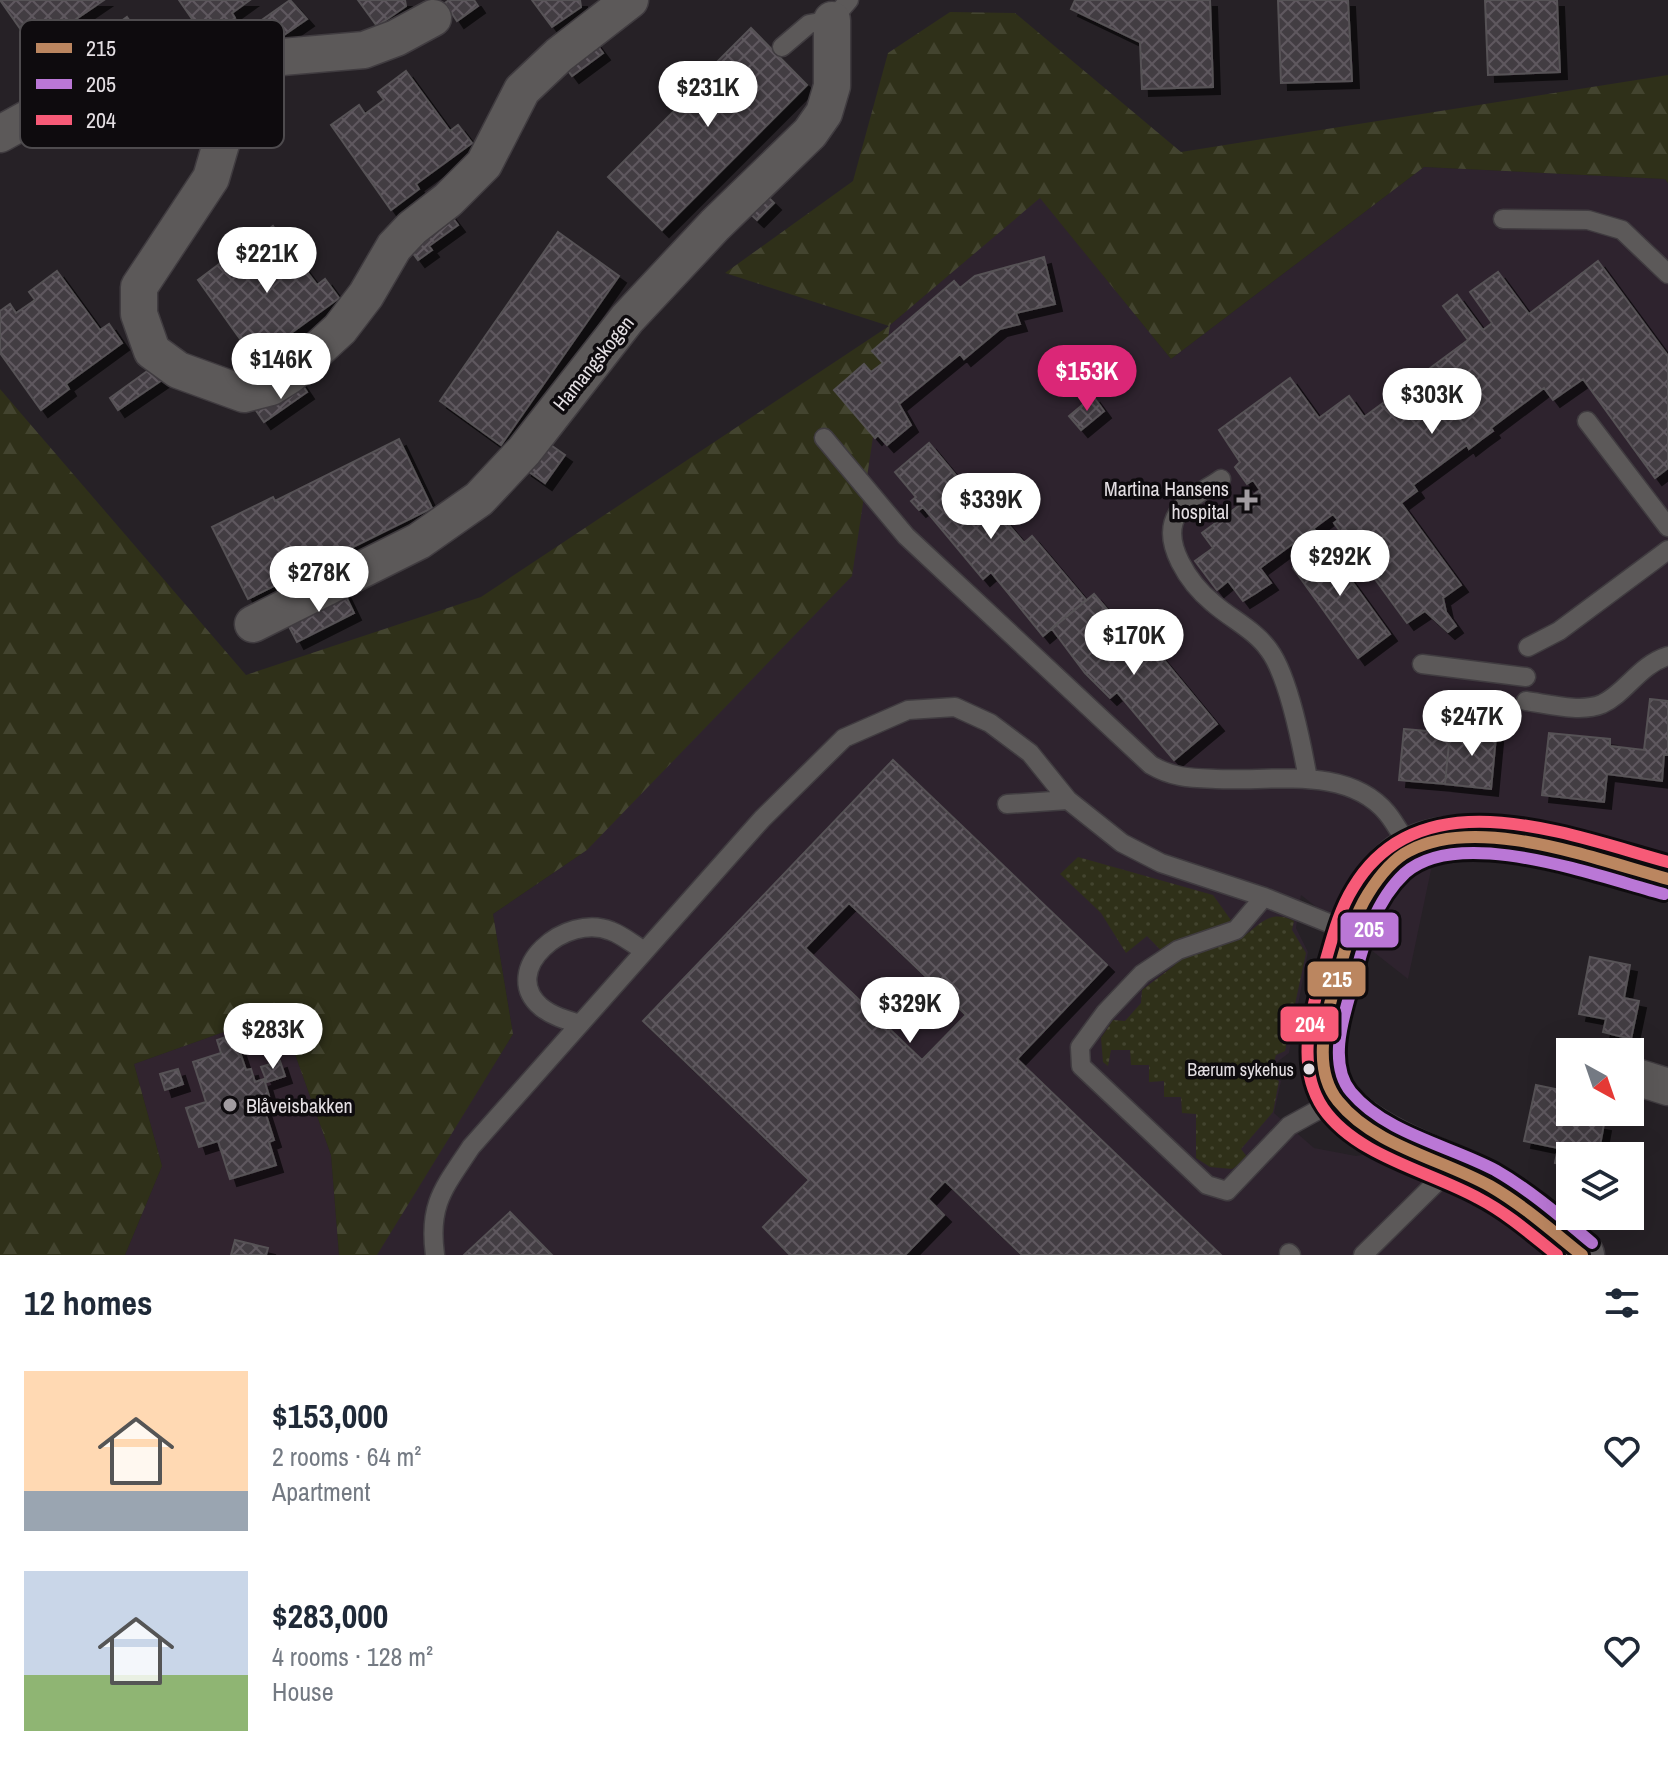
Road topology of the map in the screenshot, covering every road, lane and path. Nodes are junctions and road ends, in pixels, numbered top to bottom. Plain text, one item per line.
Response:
1 (630, 0) edge
2 (841, 10) edge
3 (433, 18) dead end
4 (782, 47) dead end
5 (284, 57) edge
6 (20, 123) edge
7 (0, 134) edge
8 (220, 148) edge
9 (1503, 219) dead end
10 (1668, 274) edge
11 (1587, 421) dead end
12 (824, 438) dead end
13 (1221, 479) dead end
14 (1668, 527) edge
15 (1668, 550) edge
16 (253, 624) dead end
17 (1528, 647) dead end
18 (1668, 656) edge
19 (1422, 664) dead end
20 (1526, 677) dead end
21 (1526, 701) dead end
22 (1308, 779) junction
23 (1068, 800) junction
24 (1007, 804) dead end
25 (1411, 850) junction
26 (1668, 879) edge
27 (1264, 897) junction
28 (1351, 933) junction
29 (643, 950) junction
30 (580, 1024) junction
31 (1644, 1079) edge
32 (1668, 1087) edge
33 (1336, 1100) junction
34 (1453, 1166) junction
35 (435, 1255) edge
36 (1363, 1255) edge
37 (1582, 1255) edge

1 - 8 street
2 - 4 lane, Hamangskogen
2 - 16 street, Hamangskogen
3 - 5 street
6 - 7 street
9 - 10 lane
11 - 14 lane
12 - 22 lane
13 - 22 lane
15 - 17 lane
18 - 21 lane
19 - 20 lane
22 - 25 lane
23 - 24 lane
23 - 27 lane
23 - 29 lane
25 - 26 street
25 - 28 street
27 - 28 lane
27 - 33 lane
28 - 33 main road
29 - 30 lane
29 - 30 lane
30 - 35 lane
31 - 32 street
33 - 34 main road
34 - 36 lane
34 - 37 main road

